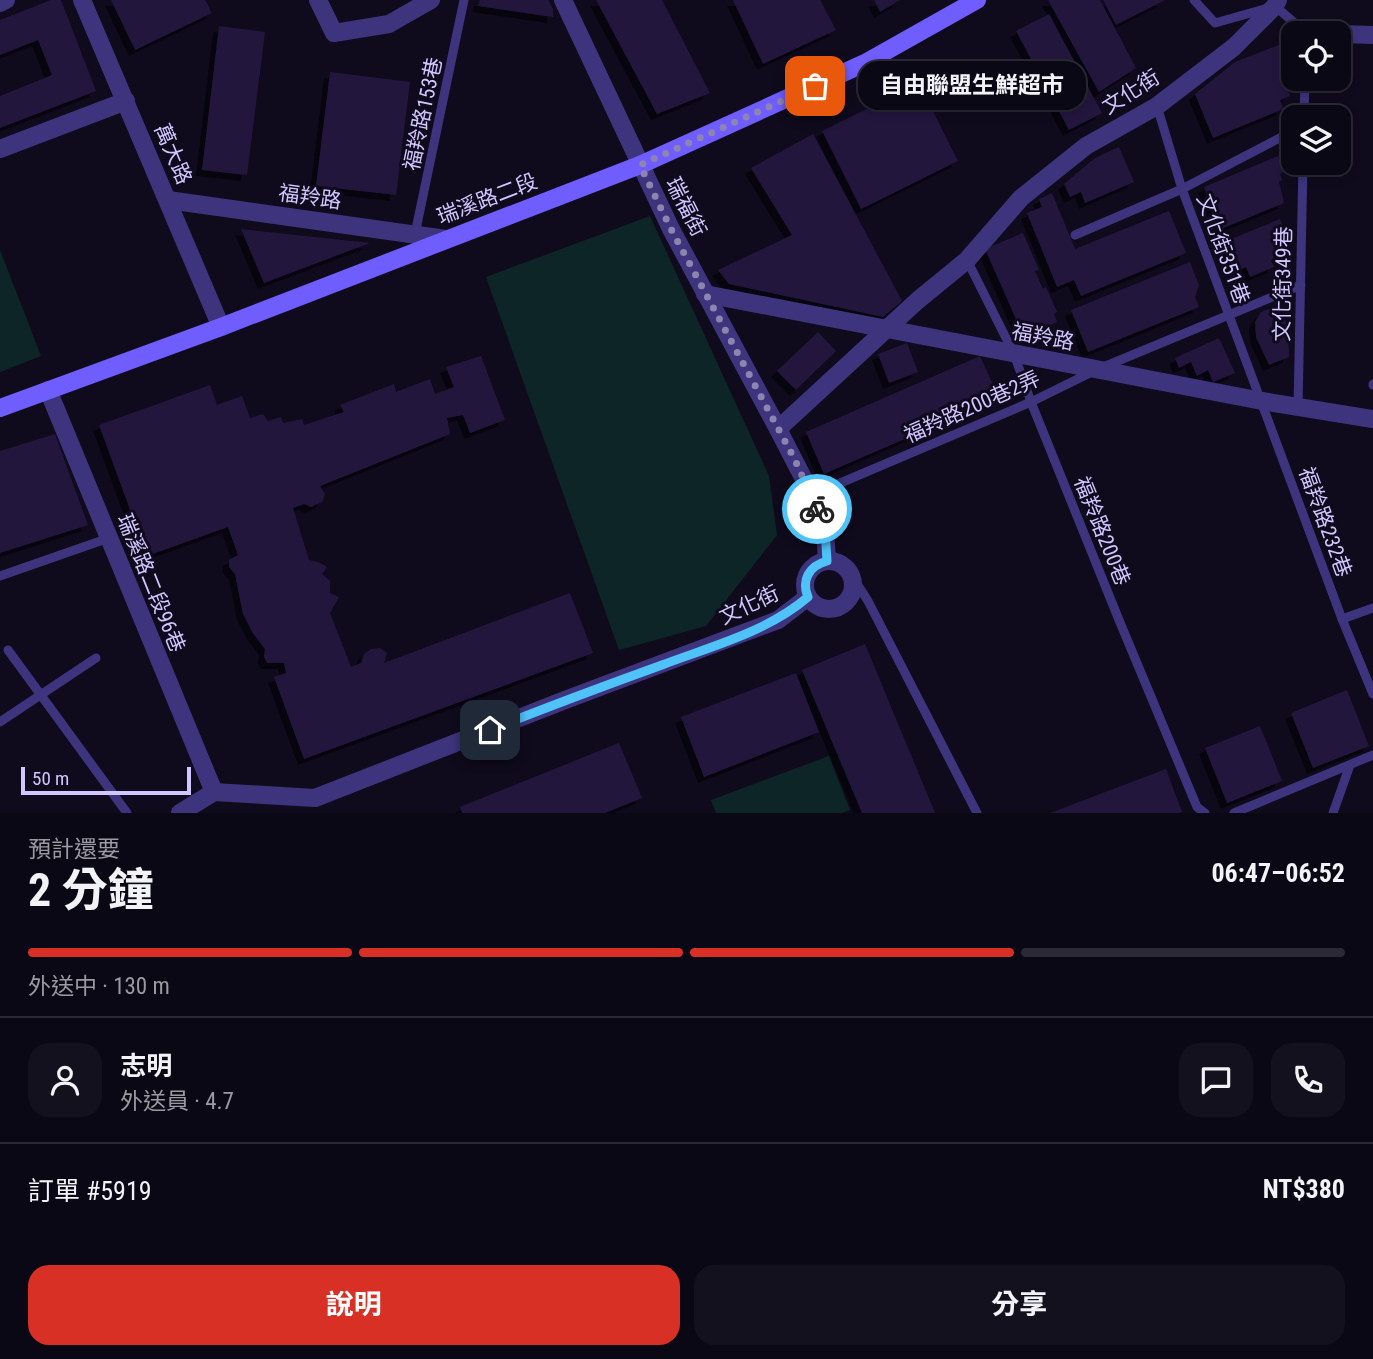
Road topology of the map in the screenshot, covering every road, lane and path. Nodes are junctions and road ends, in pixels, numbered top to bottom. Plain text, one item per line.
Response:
1 (6, 0) edge
2 (82, 0) edge
3 (318, 0) edge
4 (431, 0) edge
5 (464, 0) edge
6 (563, 0) edge
7 (976, 0) edge
8 (1194, 0) edge
9 (0, 3) edge
10 (1276, 3) edge
11 (1294, 21) edge
12 (1351, 34) edge
13 (1373, 35) edge
14 (126, 101) junction
15 (1157, 106) junction
16 (1281, 137) edge
17 (0, 149) edge
18 (640, 165) junction
19 (1303, 175) edge
20 (1182, 189) junction
21 (168, 200) junction
22 (415, 234) junction
23 (1075, 235) dead end
24 (446, 239) junction
25 (967, 260) junction
26 (1301, 285) junction
27 (705, 294) junction
28 (1229, 316) junction
29 (221, 327) junction
30 (886, 330) junction
31 (1014, 354) junction
32 (1096, 370) junction
33 (48, 390) junction
34 (1262, 401) junction
35 (1031, 402) junction
36 (1298, 407) junction
37 (0, 408) edge
38 (1373, 419) edge
39 (778, 429) junction
40 (812, 495) junction
41 (109, 538) junction
42 (827, 561) junction
43 (0, 576) edge
44 (852, 576) junction
45 (808, 597) junction
46 (1373, 608) edge
47 (1342, 619) junction
48 (8, 650) dead end
49 (96, 657) dead end
50 (1373, 694) edge
51 (41, 695) junction
52 (0, 722) edge
53 (1373, 755) edge
54 (1350, 765) junction
55 (207, 802) edge
56 (127, 813) edge
57 (180, 813) edge
58 (977, 813) edge
59 (1205, 813) edge
60 (1234, 813) edge
61 (1333, 813) edge

1 - 9 street
2 - 14 street, 萬大路
3 - 4 street
5 - 22 lane, 福羚路153巷
6 - 18 street, 瑞福街
7 - 18 street, 瑞溪路二段
8 - 10 lane
10 - 11 lane
10 - 15 street, 文化街
12 - 13 street
14 - 17 street
14 - 21 street, 萬大路
15 - 20 lane, 文化街351巷
15 - 25 street, 文化街
16 - 20 lane
18 - 24 street, 瑞溪路二段
18 - 27 street, 瑞福街
19 - 26 lane, 文化街349巷
20 - 23 lane
20 - 28 lane, 文化街351巷
21 - 22 street, 福羚路
21 - 29 street, 萬大路
22 - 24 street, 福羚路
24 - 29 street, 瑞溪路二段
25 - 30 street, 文化街
25 - 31 lane, 福羚路200巷
26 - 28 lane, 福羚路200巷2弄
26 - 36 lane, 文化街349巷
27 - 30 street, 福羚路
27 - 39 street, 瑞福街
28 - 32 lane, 福羚路200巷2弄
28 - 34 lane, 文化街351巷
29 - 33 street, 瑞溪路二段
30 - 31 street, 福羚路
30 - 39 street, 文化街
31 - 32 street, 福羚路
31 - 35 lane, 福羚路200巷
32 - 34 street, 福羚路
32 - 35 lane, 福羚路200巷2弄
33 - 37 street, 瑞溪路二段
33 - 41 street, 瑞溪路二段96巷
34 - 36 street, 福羚路
34 - 47 lane, 福羚路232巷
35 - 40 lane, 福羚路200巷2弄
35 - 59 lane, 福羚路200巷
36 - 38 street, 福羚路
39 - 40 street
40 - 42 street
41 - 43 lane
41 - 55 street, 瑞溪路二段96巷
42 - 44 street
42 - 45 street, 文化街
44 - 45 street
44 - 58 lane
45 - 55 street, 文化街
46 - 47 lane
47 - 50 lane, 福羚路232巷
48 - 51 lane
49 - 51 lane
51 - 52 lane
51 - 56 lane
53 - 54 lane
54 - 60 lane
54 - 61 lane
55 - 57 street

